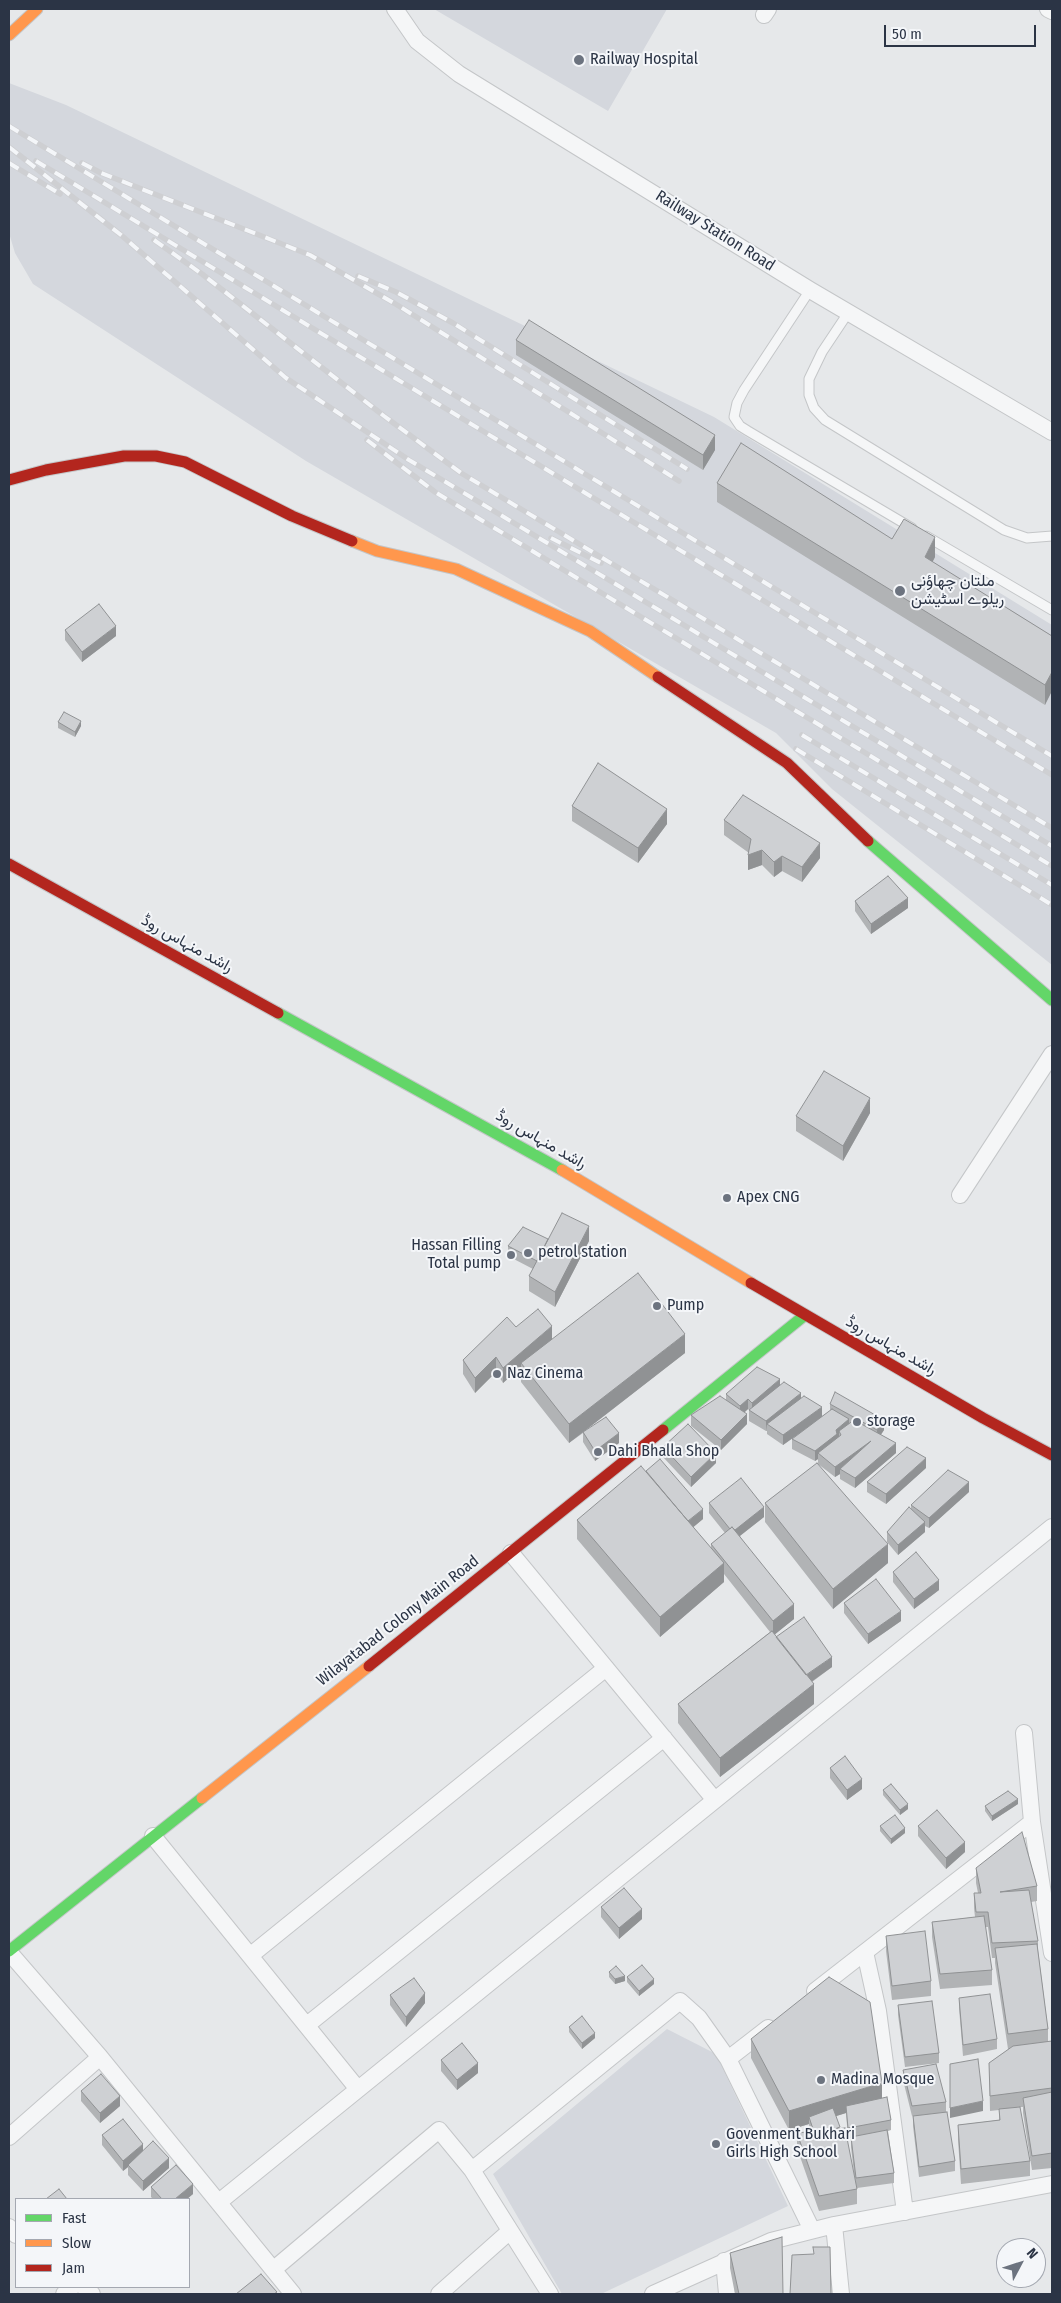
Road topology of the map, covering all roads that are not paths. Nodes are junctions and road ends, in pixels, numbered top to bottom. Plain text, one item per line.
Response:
1 (37, 9) edge
2 (395, 9) edge
3 (1048, 9) edge
4 (1052, 11) edge
5 (9, 34) edge
6 (810, 290) junction
7 (848, 313) junction
8 (1052, 432) edge
9 (9, 480) edge
10 (1052, 536) edge
11 (1052, 610) edge
12 (9, 864) edge
13 (1052, 1000) edge
14 (1052, 1054) edge
15 (960, 1195) dead end
16 (805, 1315) junction
17 (1052, 1455) edge
18 (1052, 1527) edge
19 (511, 1553) junction
20 (606, 1668) junction
21 (1024, 1733) dead end
22 (664, 1738) junction
23 (714, 1799) junction
24 (1032, 1822) junction
25 (154, 1836) junction
26 (9, 1951) edge
27 (865, 1952) junction
28 (1052, 1953) edge
29 (251, 1955) junction
30 (804, 2000) edge
31 (781, 2018) edge
32 (307, 2025) junction
33 (100, 2057) junction
34 (728, 2059) junction
35 (358, 2088) junction
36 (9, 2137) edge
37 (472, 2170) junction
38 (1052, 2184) edge
39 (219, 2202) junction
40 (905, 2212) junction
41 (834, 2224) junction
42 (812, 2230) junction
43 (510, 2231) junction
44 (724, 2261) junction
45 (274, 2269) junction
46 (293, 2294) edge
47 (439, 2294) edge
48 (550, 2294) edge
49 (653, 2294) edge
50 (727, 2294) edge
51 (841, 2294) edge

1 - 5 street
2 - 6 street, Railway Station Road
3 - 4 street
6 - 7 street, Railway Station Road
6 - 11 lane
7 - 8 street, Railway Station Road
7 - 10 lane
9 - 13 street
12 - 16 street, راشد منہاس روڈ
14 - 15 street
16 - 17 street, راشد منہاس روڈ
16 - 19 street, Wilayatabad Colony Main Road
18 - 23 street
19 - 20 street
19 - 25 street, Wilayatabad Colony Main Road
20 - 22 street
20 - 29 street
21 - 24 street
22 - 23 street
22 - 32 street
23 - 35 street
24 - 27 street
24 - 28 street
25 - 26 street, Wilayatabad Colony Main Road
25 - 29 street
26 - 33 street
27 - 30 street
27 - 40 street
29 - 32 street
31 - 34 street
32 - 35 street
33 - 36 street
33 - 39 street
34 - 37 street
34 - 42 street
35 - 39 street
37 - 43 street
37 - 45 street
38 - 40 street
39 - 45 street
40 - 41 street
41 - 42 street
41 - 51 street
42 - 44 street
43 - 47 street
43 - 48 street
44 - 49 street
44 - 50 street
45 - 46 street

